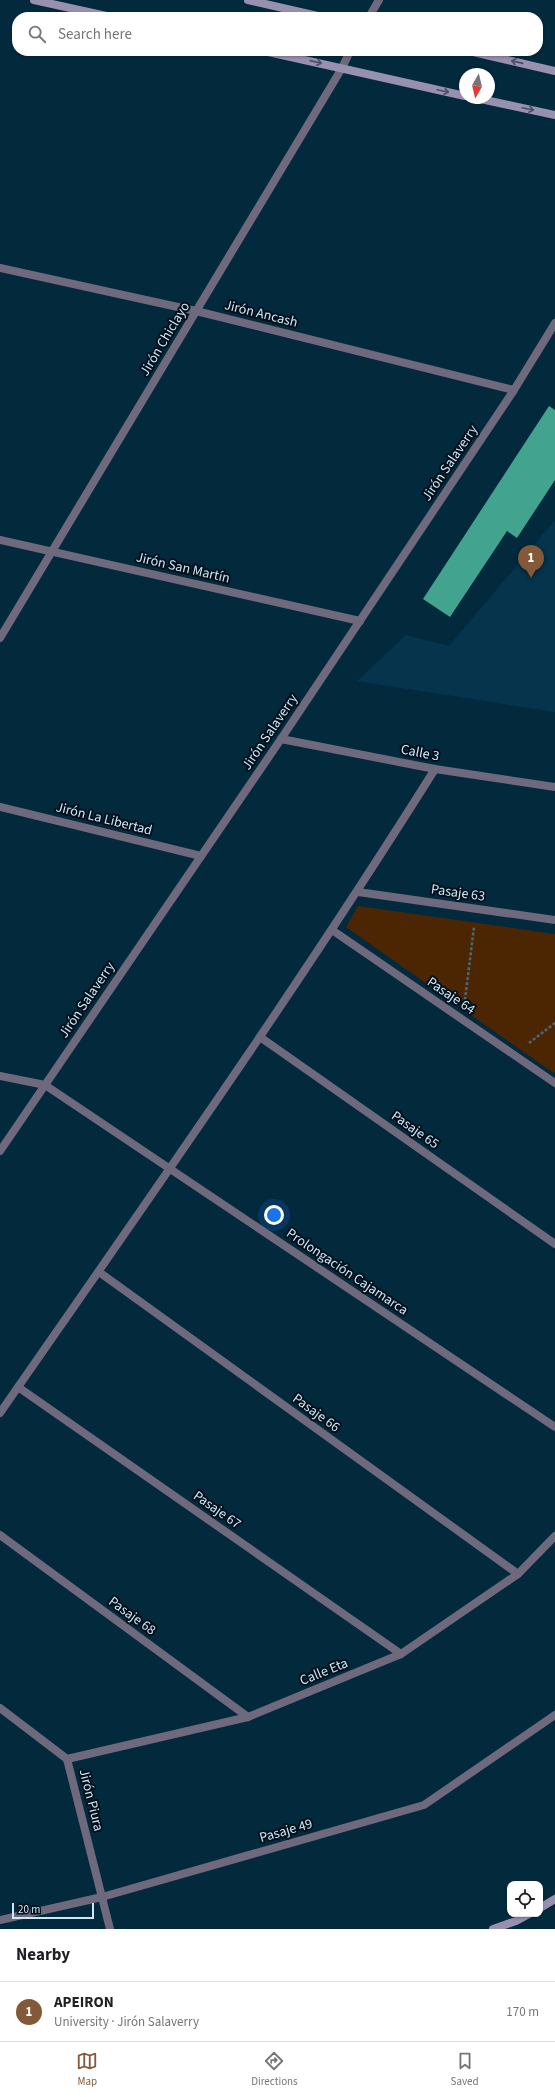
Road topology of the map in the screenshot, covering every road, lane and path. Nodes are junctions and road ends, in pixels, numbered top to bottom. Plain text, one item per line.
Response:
1 (34, 0) edge
2 (248, 0) edge
3 (379, 0) edge
4 (88, 12) edge
5 (300, 12) edge
6 (371, 12) edge
7 (287, 56) edge
8 (348, 56) edge
9 (490, 56) edge
10 (342, 68) junction
11 (555, 71) edge
12 (459, 95) edge
13 (495, 102) edge
14 (555, 115) edge
15 (0, 268) edge
16 (196, 312) junction
17 (555, 323) edge
18 (514, 390) junction
19 (0, 540) edge
20 (53, 552) junction
21 (360, 621) junction
22 (0, 638) edge
23 (281, 739) junction
24 (435, 769) junction
25 (555, 787) edge
26 (0, 807) edge
27 (201, 856) junction
28 (358, 892) junction
29 (476, 909) junction
30 (555, 920) edge
31 (332, 930) junction
32 (462, 1020) junction
33 (555, 1023) edge
34 (260, 1037) junction
35 (528, 1044) dead end
36 (0, 1076) edge
37 (555, 1083) edge
38 (45, 1086) junction
39 (0, 1151) edge
40 (170, 1170) junction
41 (555, 1244) edge
42 (99, 1272) junction
43 (18, 1387) junction
44 (0, 1413) edge
45 (555, 1427) edge
46 (0, 1535) edge
47 (555, 1536) edge
48 (518, 1574) junction
49 (401, 1654) junction
50 (0, 1708) edge
51 (555, 1715) edge
52 (248, 1717) junction
53 (67, 1760) junction
54 (102, 1897) junction
55 (555, 1899) edge
56 (543, 1906) edge
57 (523, 1917) edge
58 (0, 1920) edge
59 (110, 1929) edge
60 (493, 1929) edge

1 - 4 main road
2 - 5 main road
3 - 6 street
7 -> 10 main road
8 - 10 street, Jirón Chiclayo
11 -> 9 main road
10 -> 12 main road
10 - 16 street, Jirón Chiclayo
13 -> 14 main road
15 - 16 street, Jirón Ancash
16 - 18 street, Jirón Ancash
16 - 20 street, Jirón Chiclayo
17 - 18 street, Jirón Salaverry
18 - 21 street, Jirón Salaverry
19 - 20 street, Jirón San Martín
20 - 21 street, Jirón San Martín
20 - 22 street, Jirón Chiclayo
21 - 23 street, Jirón Salaverry
23 - 24 street, Calle 3
23 - 27 street, Jirón Salaverry
24 - 25 street, Calle 3
24 - 28 street
26 - 27 street, Jirón La Libertad
27 - 38 street, Jirón Salaverry
28 - 29 street, Pasaje 63
28 - 31 street
29 - 30 street, Pasaje 63
29 - 32 path
31 - 32 street, Pasaje 64
31 - 34 street
32 - 37 street, Pasaje 64
33 - 35 path
34 - 40 street
34 - 41 street, Pasaje 65
36 - 38 street
38 - 39 street, Jirón Salaverry
38 - 40 street, Prolongación Cajamarca
40 - 42 street
40 - 45 street, Prolongación Cajamarca
42 - 43 street
42 - 48 street, Pasaje 66
43 - 44 street
43 - 49 street, Pasaje 67
46 - 52 street, Pasaje 68
47 - 48 street, Calle Eta
48 - 49 street, Calle Eta
49 - 52 street, Calle Eta
50 - 53 street, Jirón Piura
51 - 54 street, Pasaje 49
52 - 53 street, Calle Eta
53 - 54 street, Jirón Piura
54 - 58 street, Pasaje 49
54 - 59 street, Jirón Piura
55 - 56 main road
57 - 60 main road

